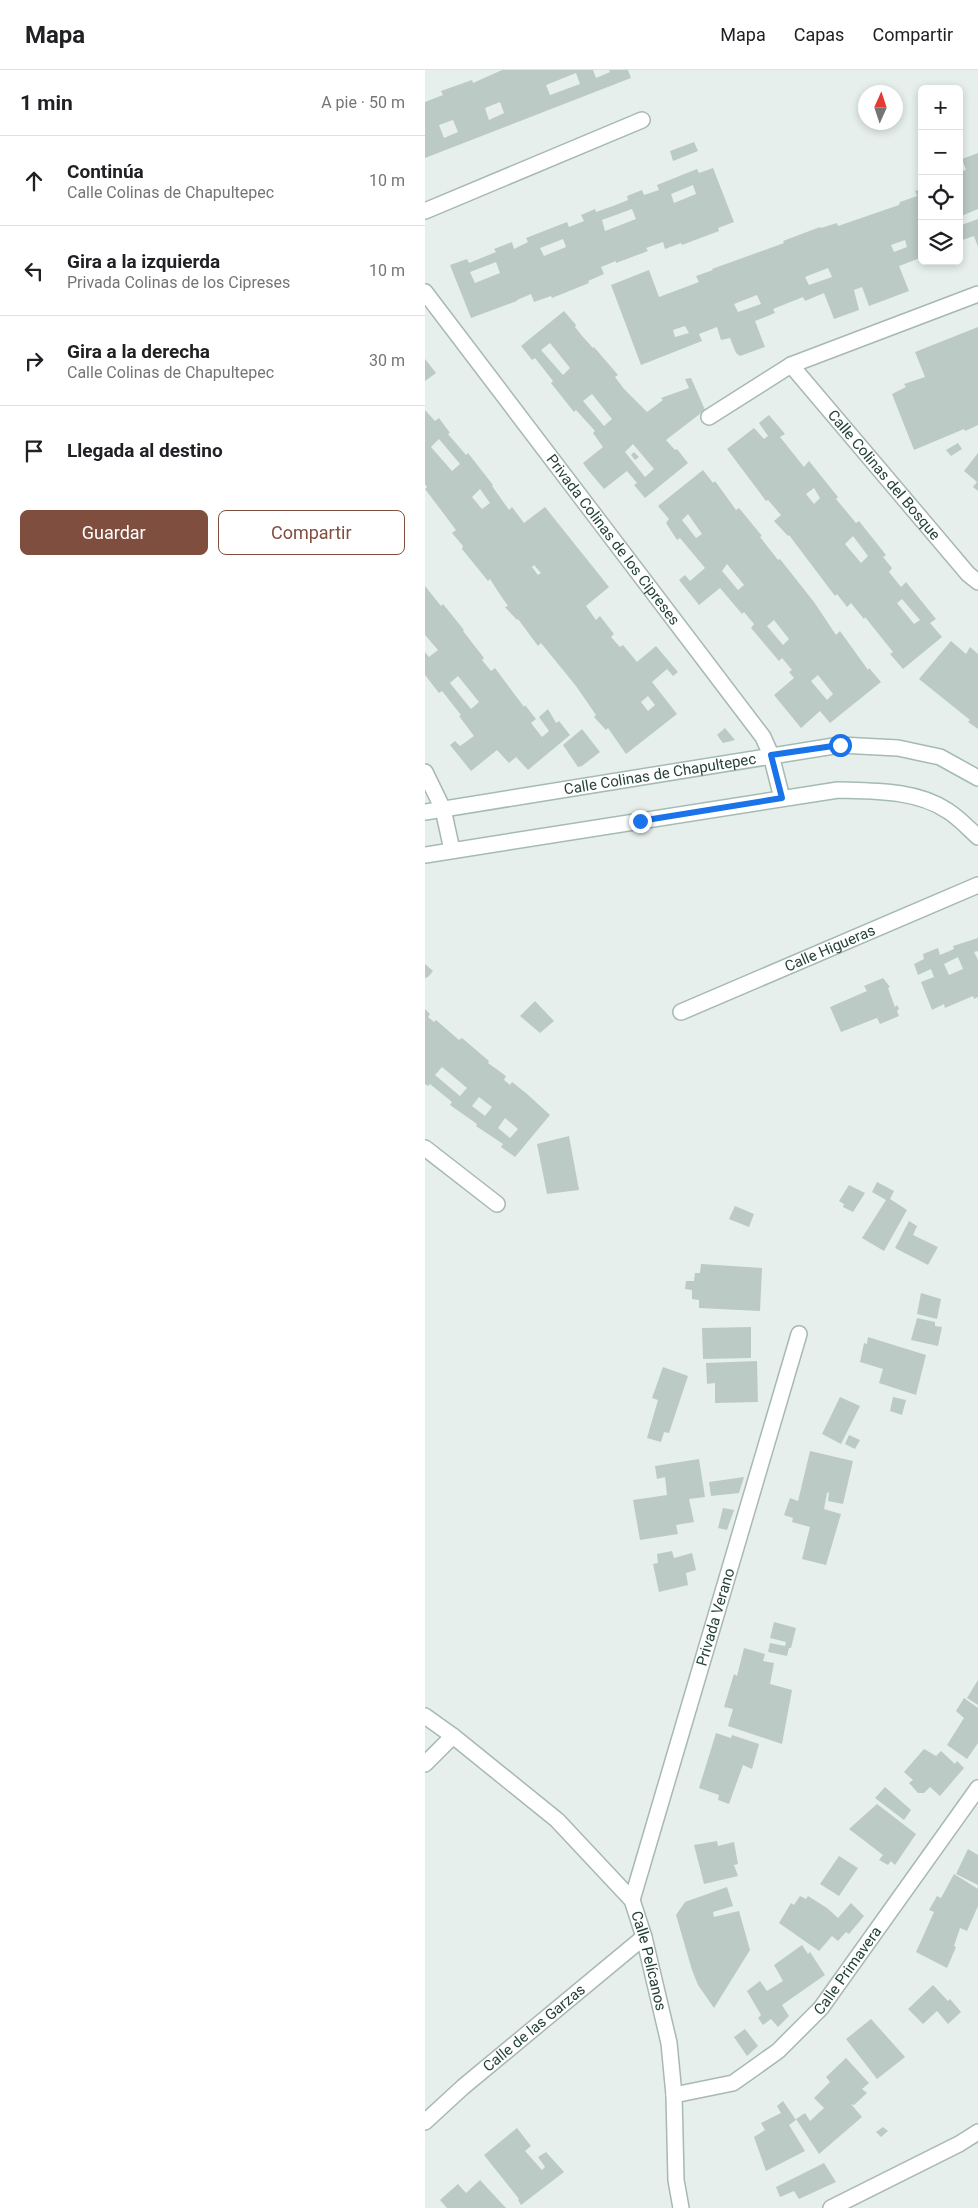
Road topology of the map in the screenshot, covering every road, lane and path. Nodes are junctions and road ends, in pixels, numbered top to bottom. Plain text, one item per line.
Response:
1 (642, 120) dead end
2 (425, 211) edge
3 (425, 292) edge
4 (978, 294) edge
5 (791, 365) junction
6 (709, 417) dead end
7 (978, 582) edge
8 (771, 755) junction
9 (425, 772) edge
10 (978, 778) edge
11 (782, 798) junction
12 (443, 810) junction
13 (425, 812) edge
14 (978, 837) edge
15 (452, 850) junction
16 (425, 855) edge
17 (978, 884) edge
18 (681, 1012) dead end
19 (425, 1148) edge
20 (497, 1204) dead end
21 (799, 1334) dead end
22 (425, 1716) edge
23 (453, 1736) junction
24 (425, 1764) edge
25 (978, 1788) edge
26 (632, 1900) junction
27 (643, 1937) junction
28 (674, 2095) junction
29 (425, 2122) edge
30 (978, 2132) edge
31 (681, 2208) edge
32 (831, 2208) edge

1 - 2 street
3 - 8 street, Privada Colinas de los Cipreses
4 - 5 street
5 - 6 street
5 - 7 street, Calle Colinas del Bosque
8 - 10 street, Calle Colinas de Chapultepec
8 - 11 street, Privada Colinas de los Cipreses
8 - 12 street, Calle Colinas de Chapultepec
9 - 12 street
11 - 14 street
11 - 15 street
12 - 13 street, Calle Colinas de Chapultepec
12 - 15 street
15 - 16 street
17 - 18 street, Calle Higueras
19 - 20 street
21 - 26 street, Privada Verano
22 - 23 street, Calle Pelícanos
23 - 24 street
23 - 26 street, Calle Pelícanos
25 - 28 street, Calle Primavera
26 - 27 street, Calle Pelícanos
27 - 28 street, Calle Pelícanos
27 - 29 street, Calle de las Garzas
28 - 31 street, Calle Pelícanos
30 - 32 street

